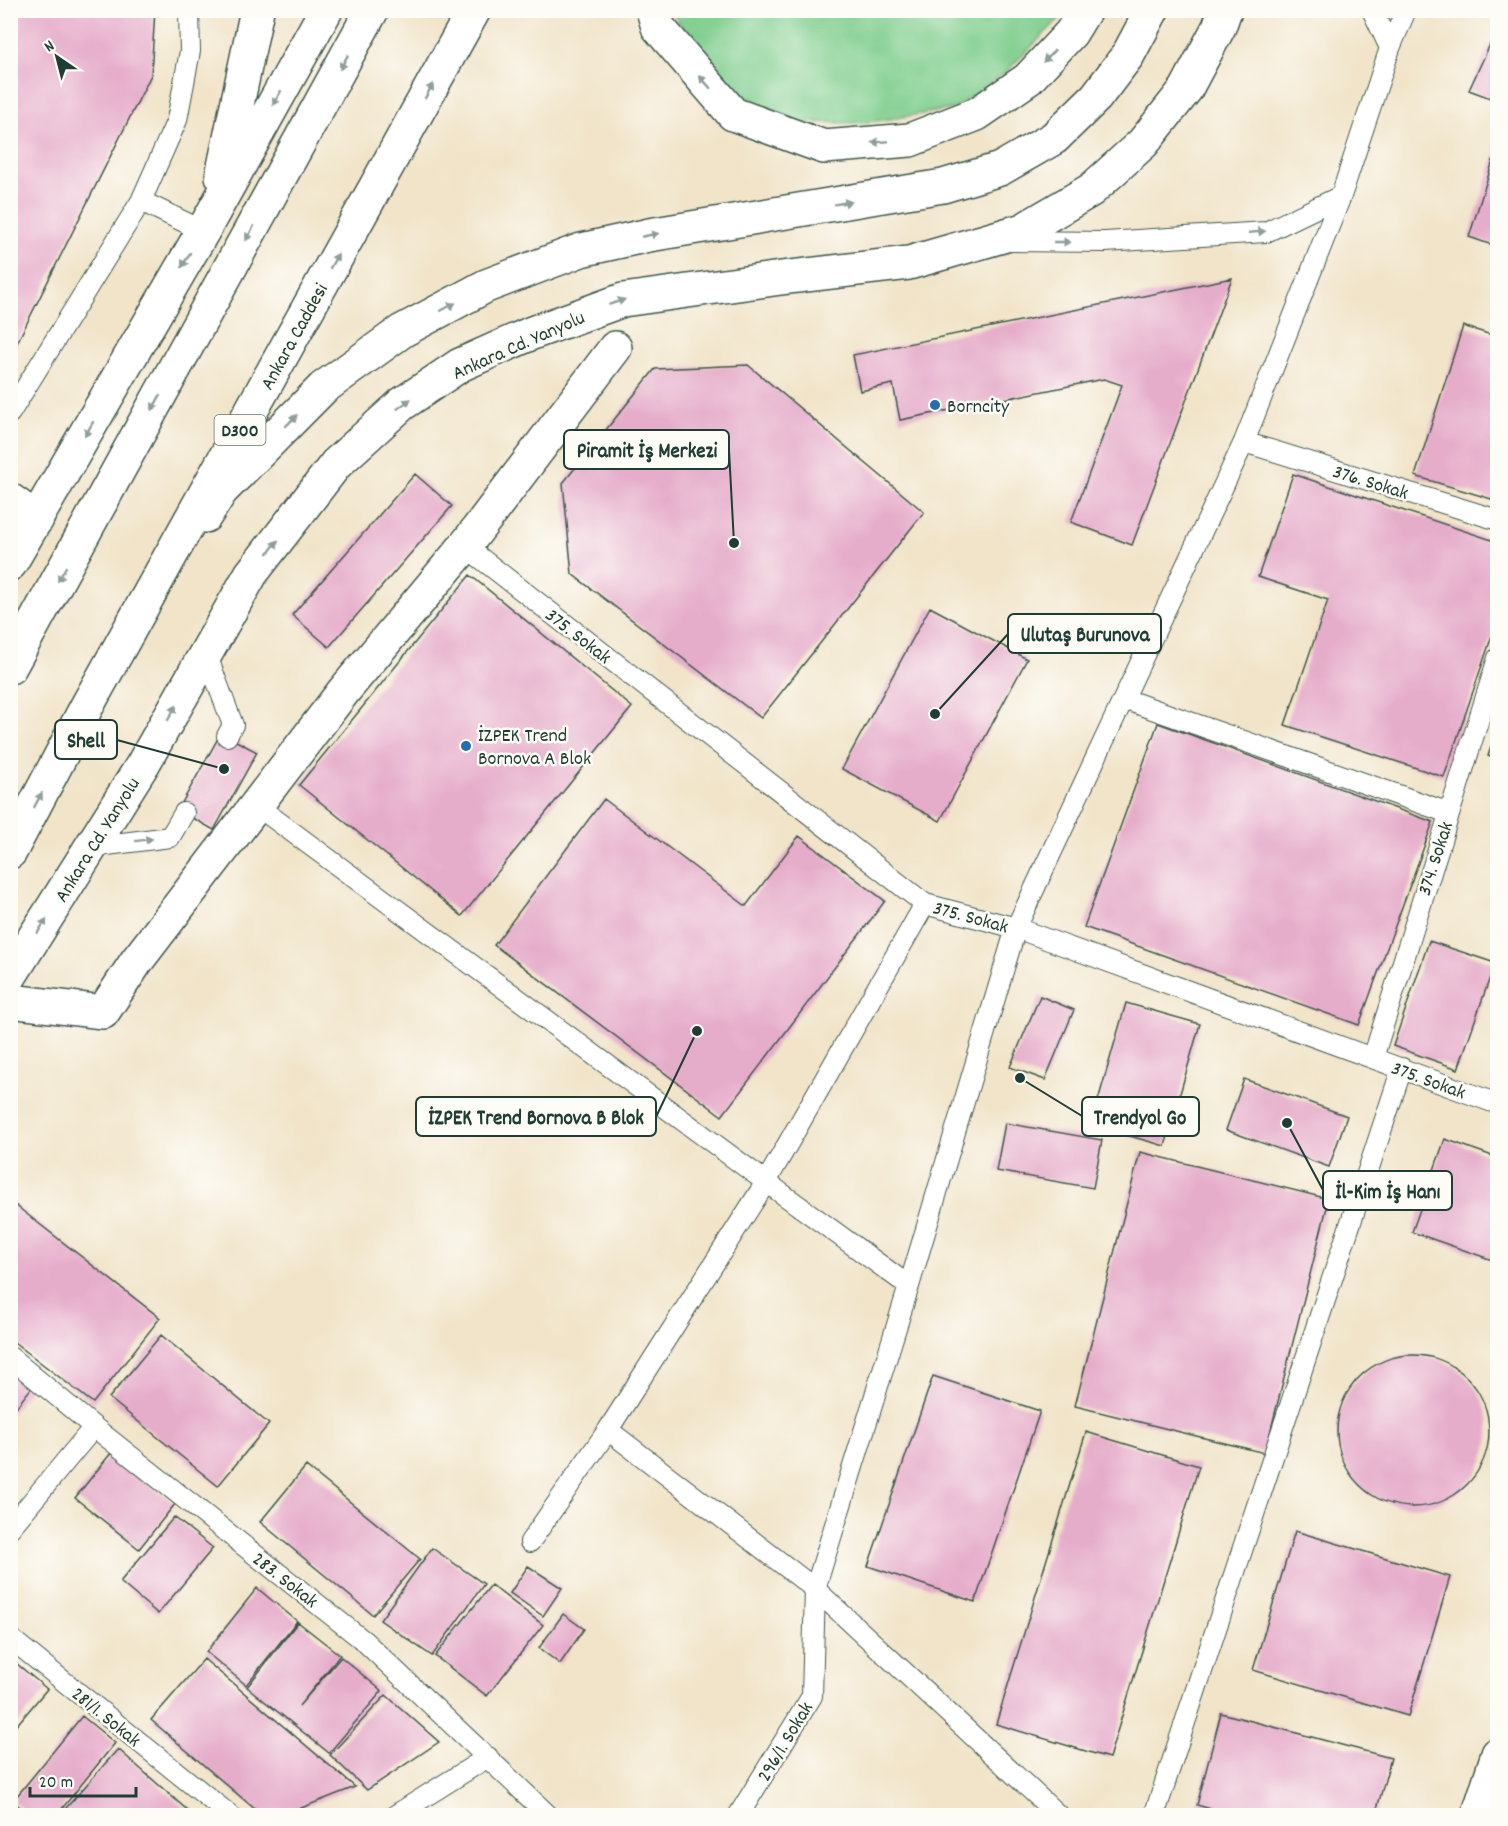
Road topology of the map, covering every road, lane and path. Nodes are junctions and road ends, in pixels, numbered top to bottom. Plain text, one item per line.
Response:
1 (189, 10) edge
2 (257, 10) edge
3 (326, 10) edge
4 (372, 10) edge
5 (474, 10) edge
6 (653, 10) edge
7 (1085, 10) edge
8 (1152, 10) edge
9 (1225, 10) edge
10 (1372, 10) edge
11 (1406, 10) edge
12 (1390, 48) junction
13 (1341, 196) junction
14 (141, 201) junction
15 (209, 220) junction
16 (983, 241) junction
17 (615, 348) dead end
18 (10, 413) edge
19 (1245, 442) junction
20 (10, 500) edge
21 (37, 519) junction
22 (1497, 520) edge
23 (465, 546) junction
24 (10, 564) edge
25 (206, 653) junction
26 (1497, 658) edge
27 (10, 667) edge
28 (1124, 699) junction
29 (87, 706) junction
30 (227, 736) dead end
31 (257, 806) junction
32 (184, 813) dead end
33 (1449, 813) junction
34 (91, 847) junction
35 (10, 852) edge
36 (925, 904) junction
37 (1016, 928) junction
38 (10, 976) edge
39 (10, 1001) edge
40 (1372, 1058) junction
41 (1402, 1068) junction
42 (1497, 1104) edge
43 (766, 1182) junction
44 (909, 1286) junction
45 (10, 1357) edge
46 (94, 1427) junction
47 (608, 1430) junction
48 (10, 1528) edge
49 (530, 1542) dead end
50 (815, 1589) junction
51 (10, 1638) edge
52 (1497, 1754) edge
53 (489, 1757) junction
54 (231, 1815) edge
55 (394, 1815) edge
56 (549, 1815) edge
57 (738, 1815) edge
58 (1059, 1815) edge
59 (1154, 1815) edge
60 (1478, 1815) edge

1 - 14 lane
2 - 15 main road
3 -> 15 main road
4 -> 27 main road
29 -> 5 main road, Ankara Caddesi / D300
7 -> 6 main road
29 -> 8 main road
9 - 16 main road, Ankara Cd. Yanyolu
10 - 12 lane
11 - 12 lane, 296/1. Sokak
12 - 13 lane, 296/1. Sokak
16 -> 13 lane
13 - 19 lane, 296/1. Sokak
14 - 15 lane
14 - 18 lane
15 -> 21 main road
25 -> 16 main road, Ankara Cd. Yanyolu
17 - 23 main road
19 - 22 lane, 376. Sokak
19 - 28 lane, 296/1. Sokak
20 - 21 main road
21 - 24 main road
23 - 31 main road
23 - 36 lane, 375. Sokak
25 - 30 lane
34 -> 25 main road, Ankara Cd. Yanyolu
26 - 33 lane, 374. Sokak
28 - 33 lane
28 - 37 lane, 296/1. Sokak
35 -> 29 main road, Ankara Caddesi / D300
31 - 39 main road
31 - 43 lane
34 -> 32 lane
33 - 40 lane, 374. Sokak
38 -> 34 main road, Ankara Cd. Yanyolu
36 - 37 lane, 375. Sokak
36 - 43 lane
37 - 40 lane, 375. Sokak
37 - 44 lane, 296/1. Sokak
40 - 41 lane, 375. Sokak
41 - 42 lane, 375. Sokak
41 - 59 lane
43 - 44 lane
43 - 47 lane
44 - 50 lane, 296/1. Sokak
45 - 46 lane, 283. Sokak
46 - 48 lane
46 - 53 lane, 283. Sokak
47 - 49 lane
47 - 50 lane
50 - 57 lane, 296/1. Sokak
50 - 58 lane
51 - 54 lane, 281/1. Sokak
52 - 60 main road
53 - 55 lane
53 - 56 lane, 283. Sokak

